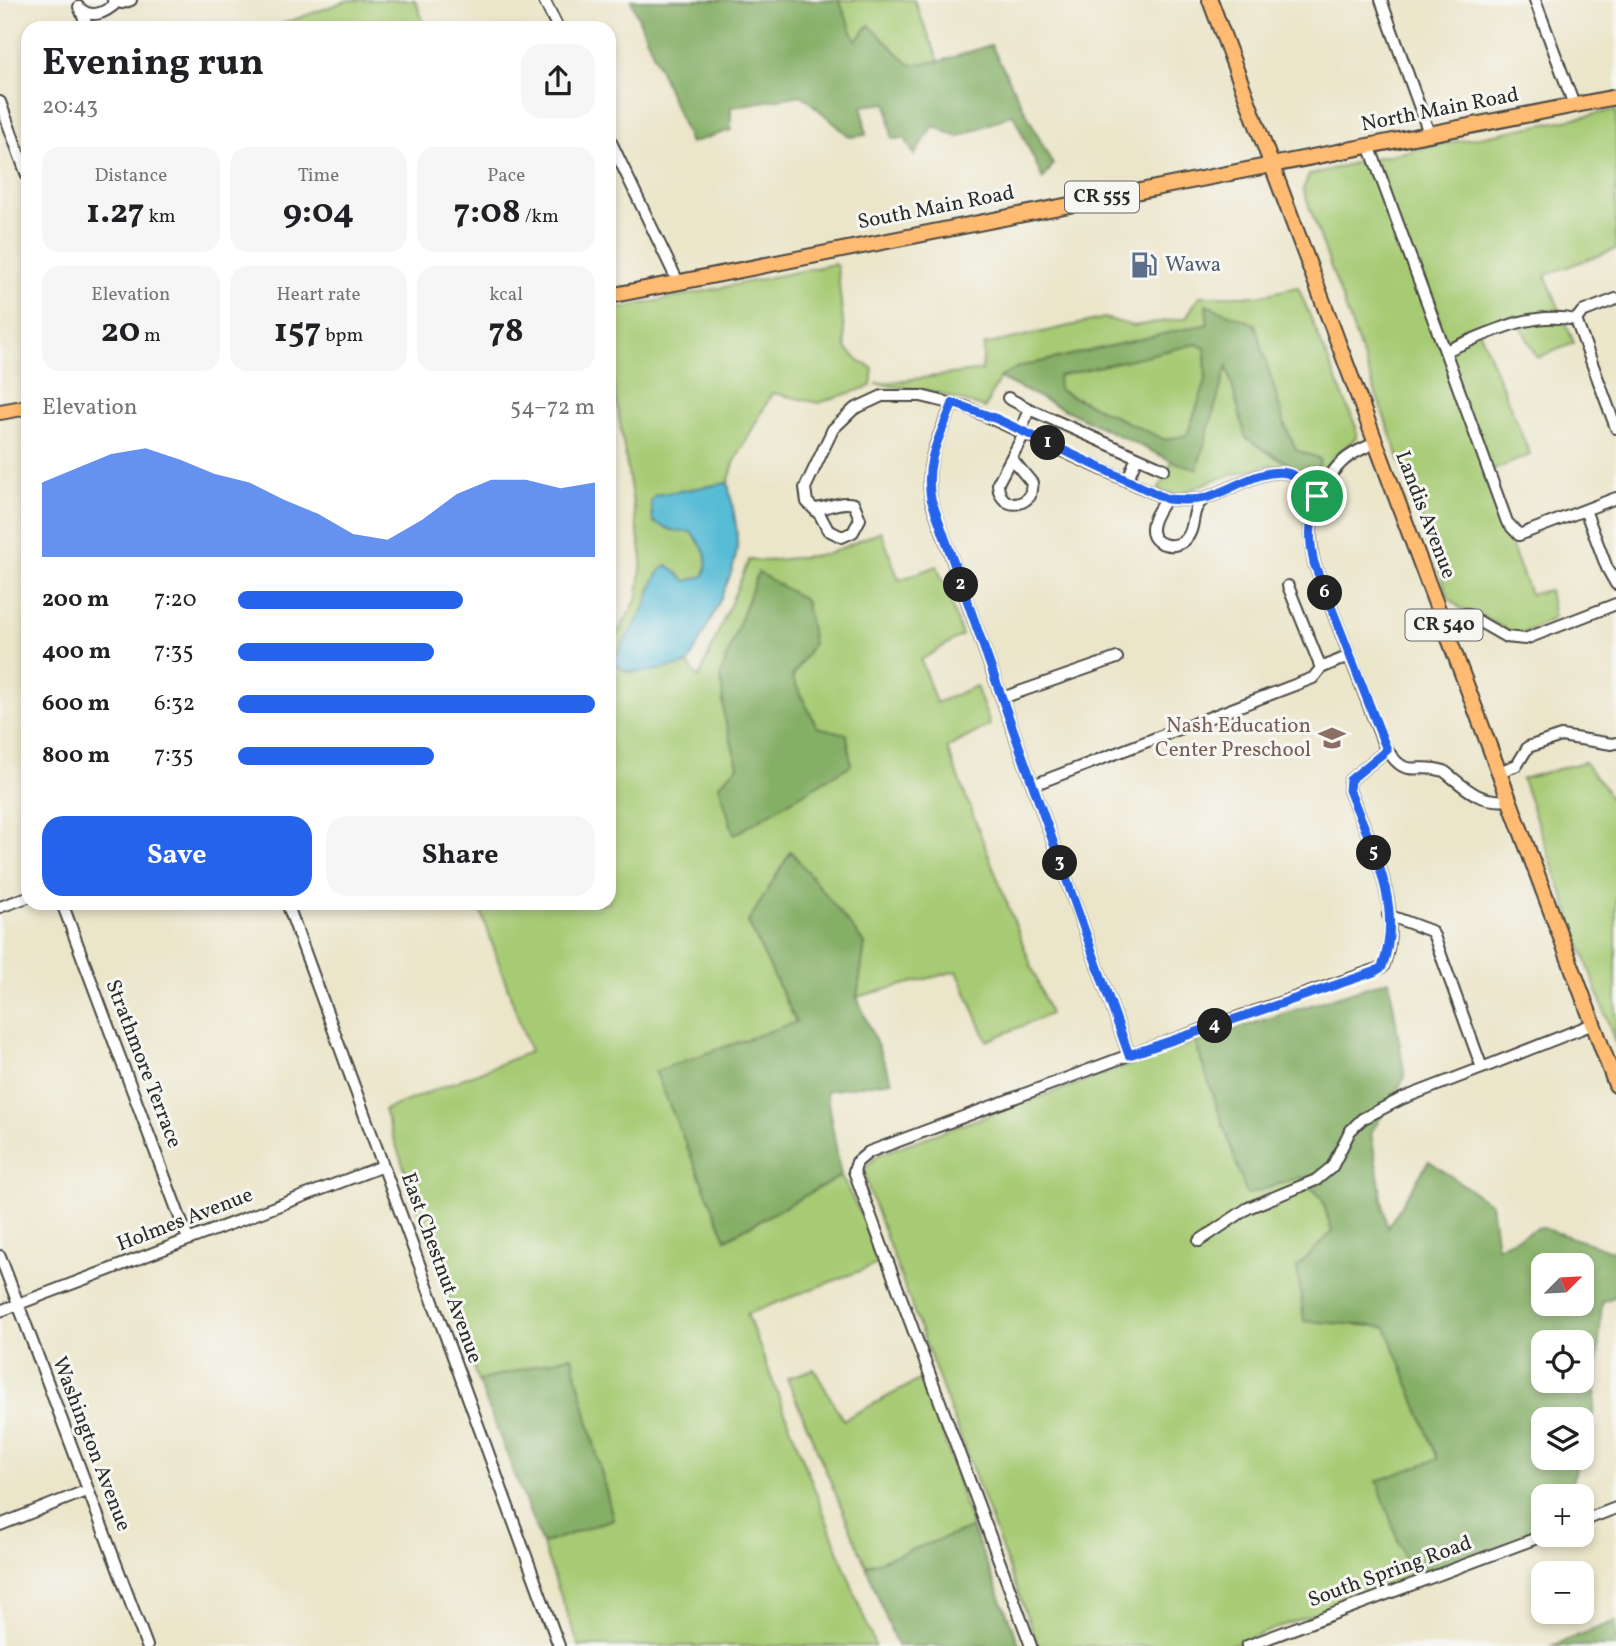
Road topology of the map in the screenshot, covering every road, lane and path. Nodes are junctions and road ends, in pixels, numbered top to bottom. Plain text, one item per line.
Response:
1 (131, 0) edge
2 (544, 0) edge
3 (1210, 0) edge
4 (1381, 0) edge
5 (1535, 0) edge
6 (115, 1) edge
7 (78, 3) edge
8 (85, 21) edge
9 (554, 21) edge
10 (1616, 97) edge
11 (0, 102) edge
12 (1574, 105) junction
13 (1429, 133) junction
14 (1369, 145) junction
15 (616, 153) edge
16 (21, 159) edge
17 (1271, 165) junction
18 (678, 282) junction
19 (616, 295) edge
20 (1616, 299) edge
21 (1576, 320) junction
22 (1446, 351) junction
23 (1008, 398) dead end
24 (953, 403) junction
25 (21, 408) edge
26 (1029, 409) junction
27 (0, 412) edge
28 (1616, 428) edge
29 (1023, 431) junction
30 (1376, 443) junction
31 (1136, 457) junction
32 (1012, 459) dead end
33 (1164, 469) dead end
34 (1127, 481) junction
35 (1317, 496) junction
36 (1166, 498) junction
37 (1206, 498) junction
38 (1616, 498) edge
39 (815, 509) dead end
40 (1585, 510) junction
41 (1616, 584) edge
42 (1288, 586) dead end
43 (1616, 604) edge
44 (1441, 617) junction
45 (1349, 656) junction
46 (1117, 658) dead end
47 (1321, 668) junction
48 (1002, 698) junction
49 (1616, 743) edge
50 (1387, 750) junction
51 (1499, 772) junction
52 (1033, 785) junction
53 (1509, 800) junction
54 (21, 900) edge
55 (0, 907) edge
56 (65, 910) edge
57 (290, 910) edge
58 (1388, 915) junction
59 (1593, 1024) junction
60 (1129, 1055) junction
61 (1482, 1068) junction
62 (1616, 1085) edge
63 (383, 1166) junction
64 (188, 1239) junction
65 (1199, 1241) dead end
66 (0, 1256) edge
67 (18, 1304) junction
68 (0, 1311) edge
69 (88, 1490) junction
70 (1616, 1508) edge
71 (1594, 1516) edge
72 (0, 1525) edge
73 (1531, 1540) edge
74 (144, 1645) edge
75 (559, 1646) edge
76 (1031, 1646) edge
77 (1247, 1646) edge

1 - 6 street
2 - 9 street
3 - 17 main road, Landis Avenue
4 - 13 street
5 - 12 street
6 - 7 street
7 - 8 street
10 - 12 main road, North Main Road
11 - 16 street
12 - 13 main road, North Main Road
13 - 14 main road, North Main Road
14 - 17 main road, North Main Road
14 - 22 street
15 - 18 street
17 - 18 main road, South Main Road / CR 555
17 - 30 main road, Landis Avenue / CR 540
18 - 19 main road, South Main Road / CR 555
20 - 21 street
21 - 22 street
21 - 28 street
22 - 40 street
23 - 26 street
24 - 29 street
24 - 39 street
24 - 48 street
25 - 27 main road
26 - 29 street
26 - 31 street
29 - 32 street
29 - 34 street
30 - 35 street
30 - 44 main road, Landis Avenue / CR 540
31 - 33 street
31 - 34 street
34 - 36 street
35 - 37 street
35 - 45 street
36 - 37 street
36 - 37 street
38 - 40 street
40 - 41 street
42 - 47 street
43 - 44 street
44 - 51 main road, Landis Avenue / CR 540
45 - 47 street
45 - 50 street
46 - 48 street
47 - 52 street
48 - 52 street
49 - 51 street
50 - 53 street
50 - 58 street
51 - 53 main road, Landis Avenue / CR 540
52 - 60 street
53 - 59 main road, Landis Avenue / CR 540
54 - 55 street
56 - 64 street, Strathmore Terrace
57 - 63 street, East Chestnut Avenue
58 - 60 street
58 - 61 street
59 - 61 street
59 - 62 main road, Landis Avenue / CR 540
60 - 76 street
61 - 65 street
63 - 64 street, Holmes Avenue
63 - 75 street, East Chestnut Avenue
64 - 67 street, Holmes Avenue
66 - 67 street, Washington Avenue
67 - 68 street, Holmes Avenue
67 - 69 street, Washington Avenue
69 - 72 street
69 - 74 street, Washington Avenue
70 - 71 street
73 - 77 street, South Spring Road

